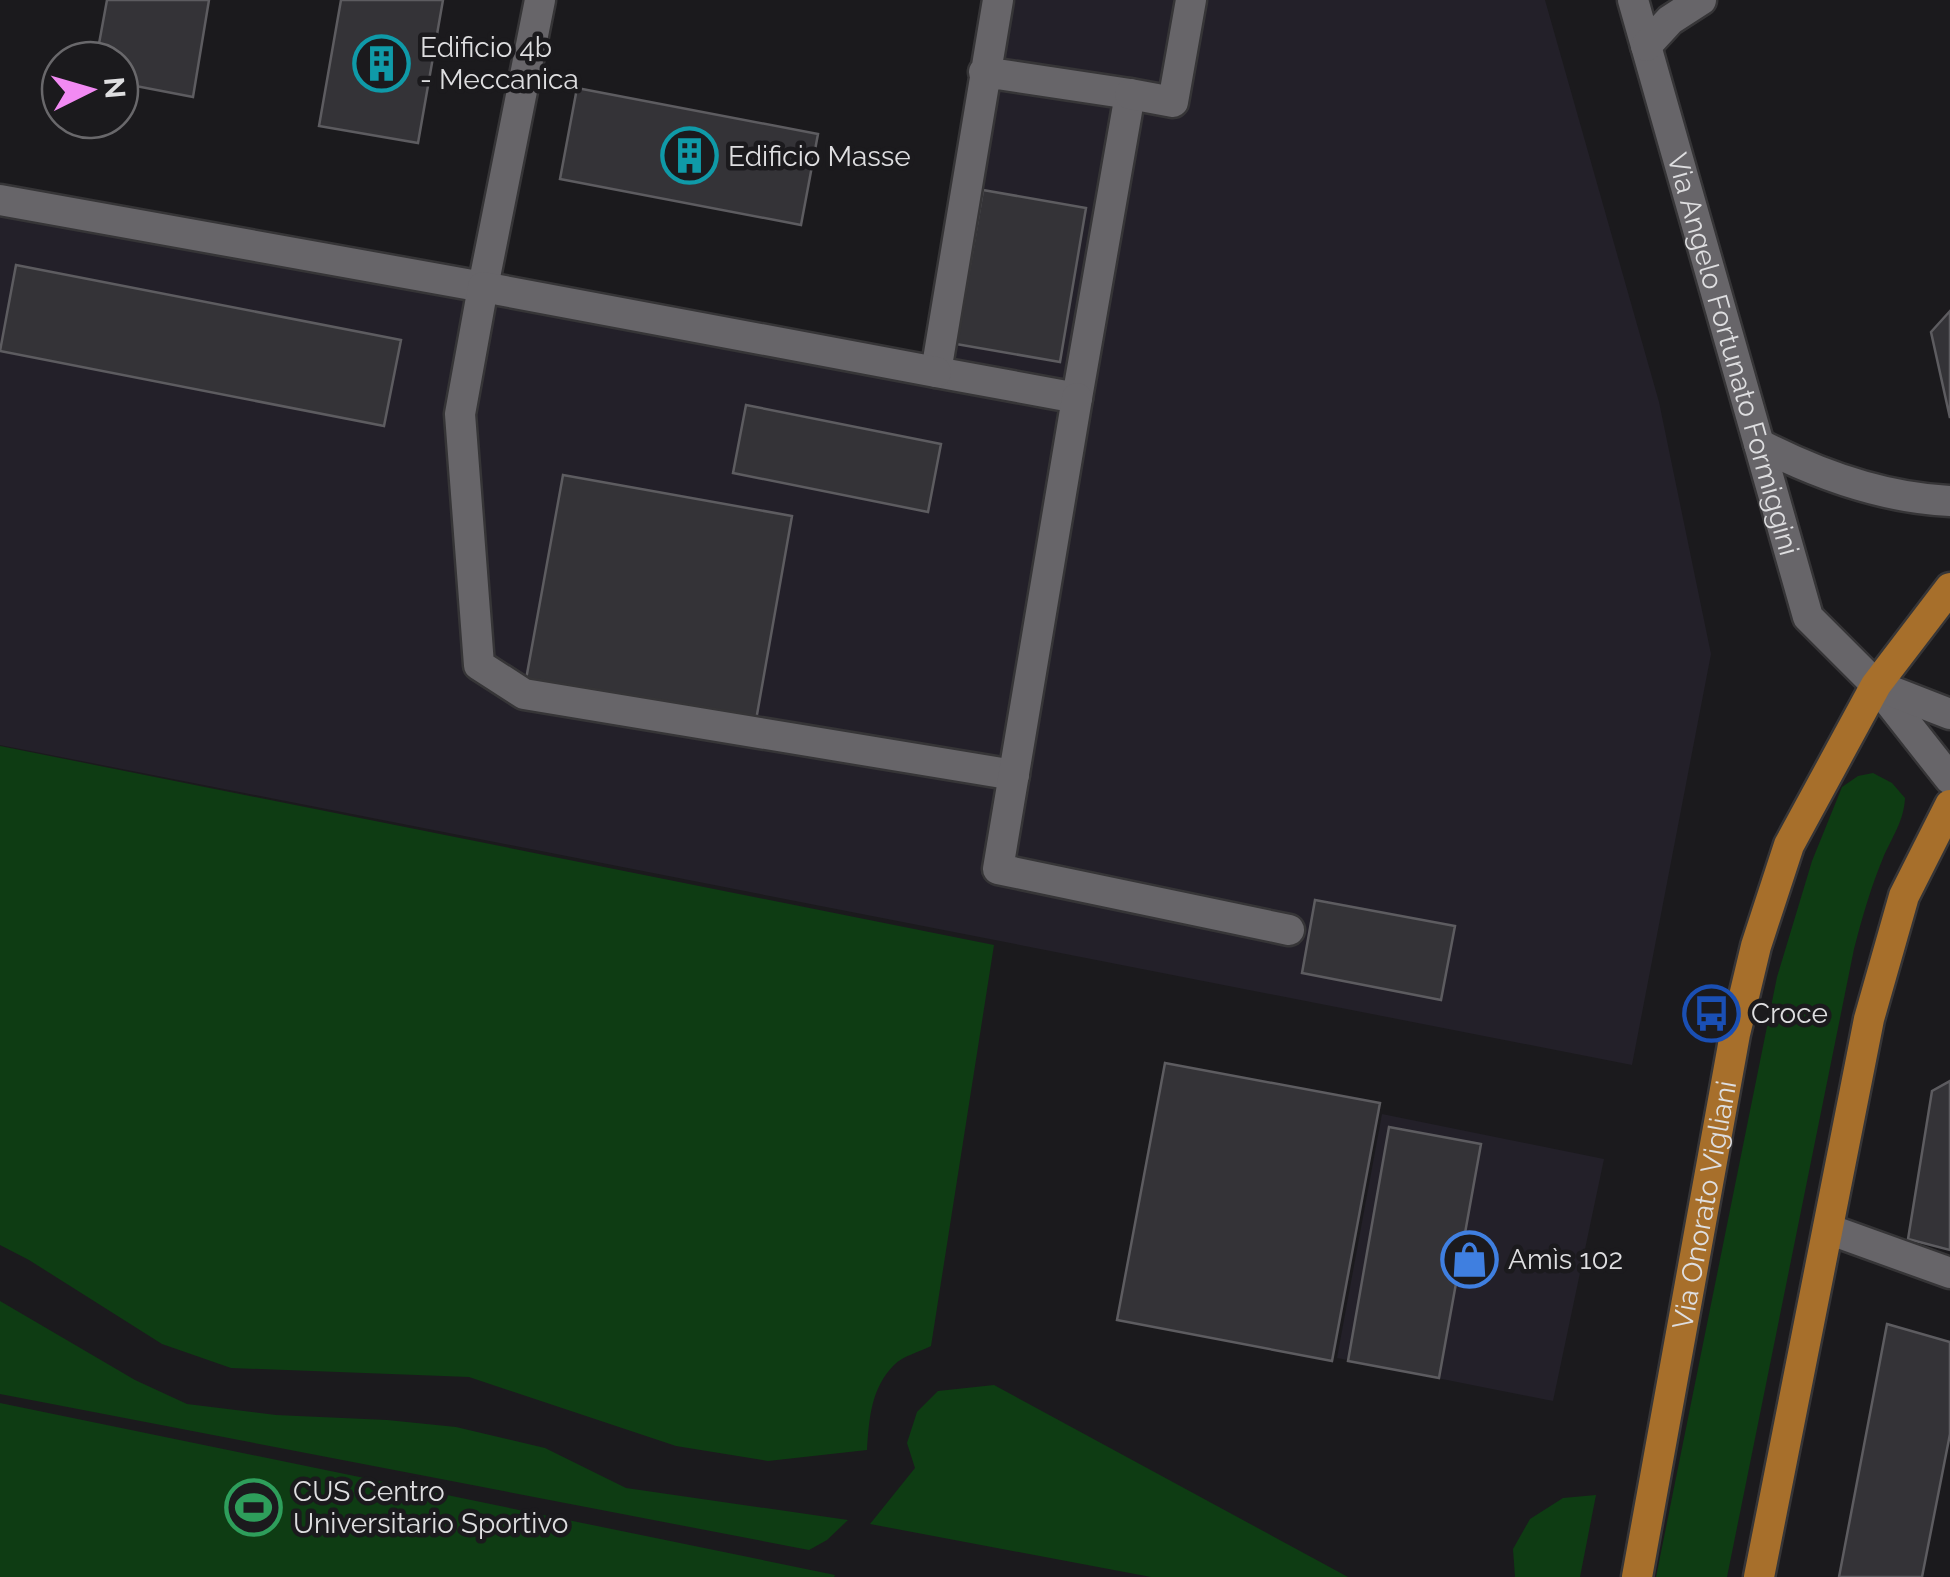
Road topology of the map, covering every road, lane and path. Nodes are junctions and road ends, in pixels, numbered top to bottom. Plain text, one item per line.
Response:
1 (540, 0) edge
2 (998, 0) edge
3 (1191, 0) edge
4 (1633, 0) edge
5 (1702, 0) edge
6 (1646, 46) junction
7 (984, 72) junction
8 (1130, 94) junction
9 (0, 200) edge
10 (483, 288) junction
11 (936, 372) junction
12 (1077, 398) junction
13 (1759, 444) junction
14 (1950, 501) edge
15 (1950, 588) edge
16 (1876, 685) junction
17 (1950, 714) edge
18 (1014, 776) junction
19 (1950, 779) edge
20 (1950, 804) edge
21 (1290, 930) dead end
22 (1828, 1229) junction
23 (1950, 1272) edge
24 (1637, 1577) edge
25 (1759, 1577) edge

1 - 10 street
2 - 7 street
3 - 8 street
4 - 6 street, Via Angelo Fortunato Formiggini
5 - 6 street
6 - 13 street, Via Angelo Fortunato Formiggini
7 - 8 street
7 - 11 street
8 - 12 street
9 - 10 street
10 - 11 street
10 - 18 street
11 - 12 street
12 - 18 street
13 - 14 street
13 - 16 street, Via Angelo Fortunato Formiggini
15 - 16 main road, Via Onorato Vigliani
16 - 17 street
16 - 19 street, Via Angelo Fortunato Formiggini
16 - 24 main road, Via Onorato Vigliani
18 - 21 street
20 - 22 main road
22 - 23 street
22 - 25 main road

